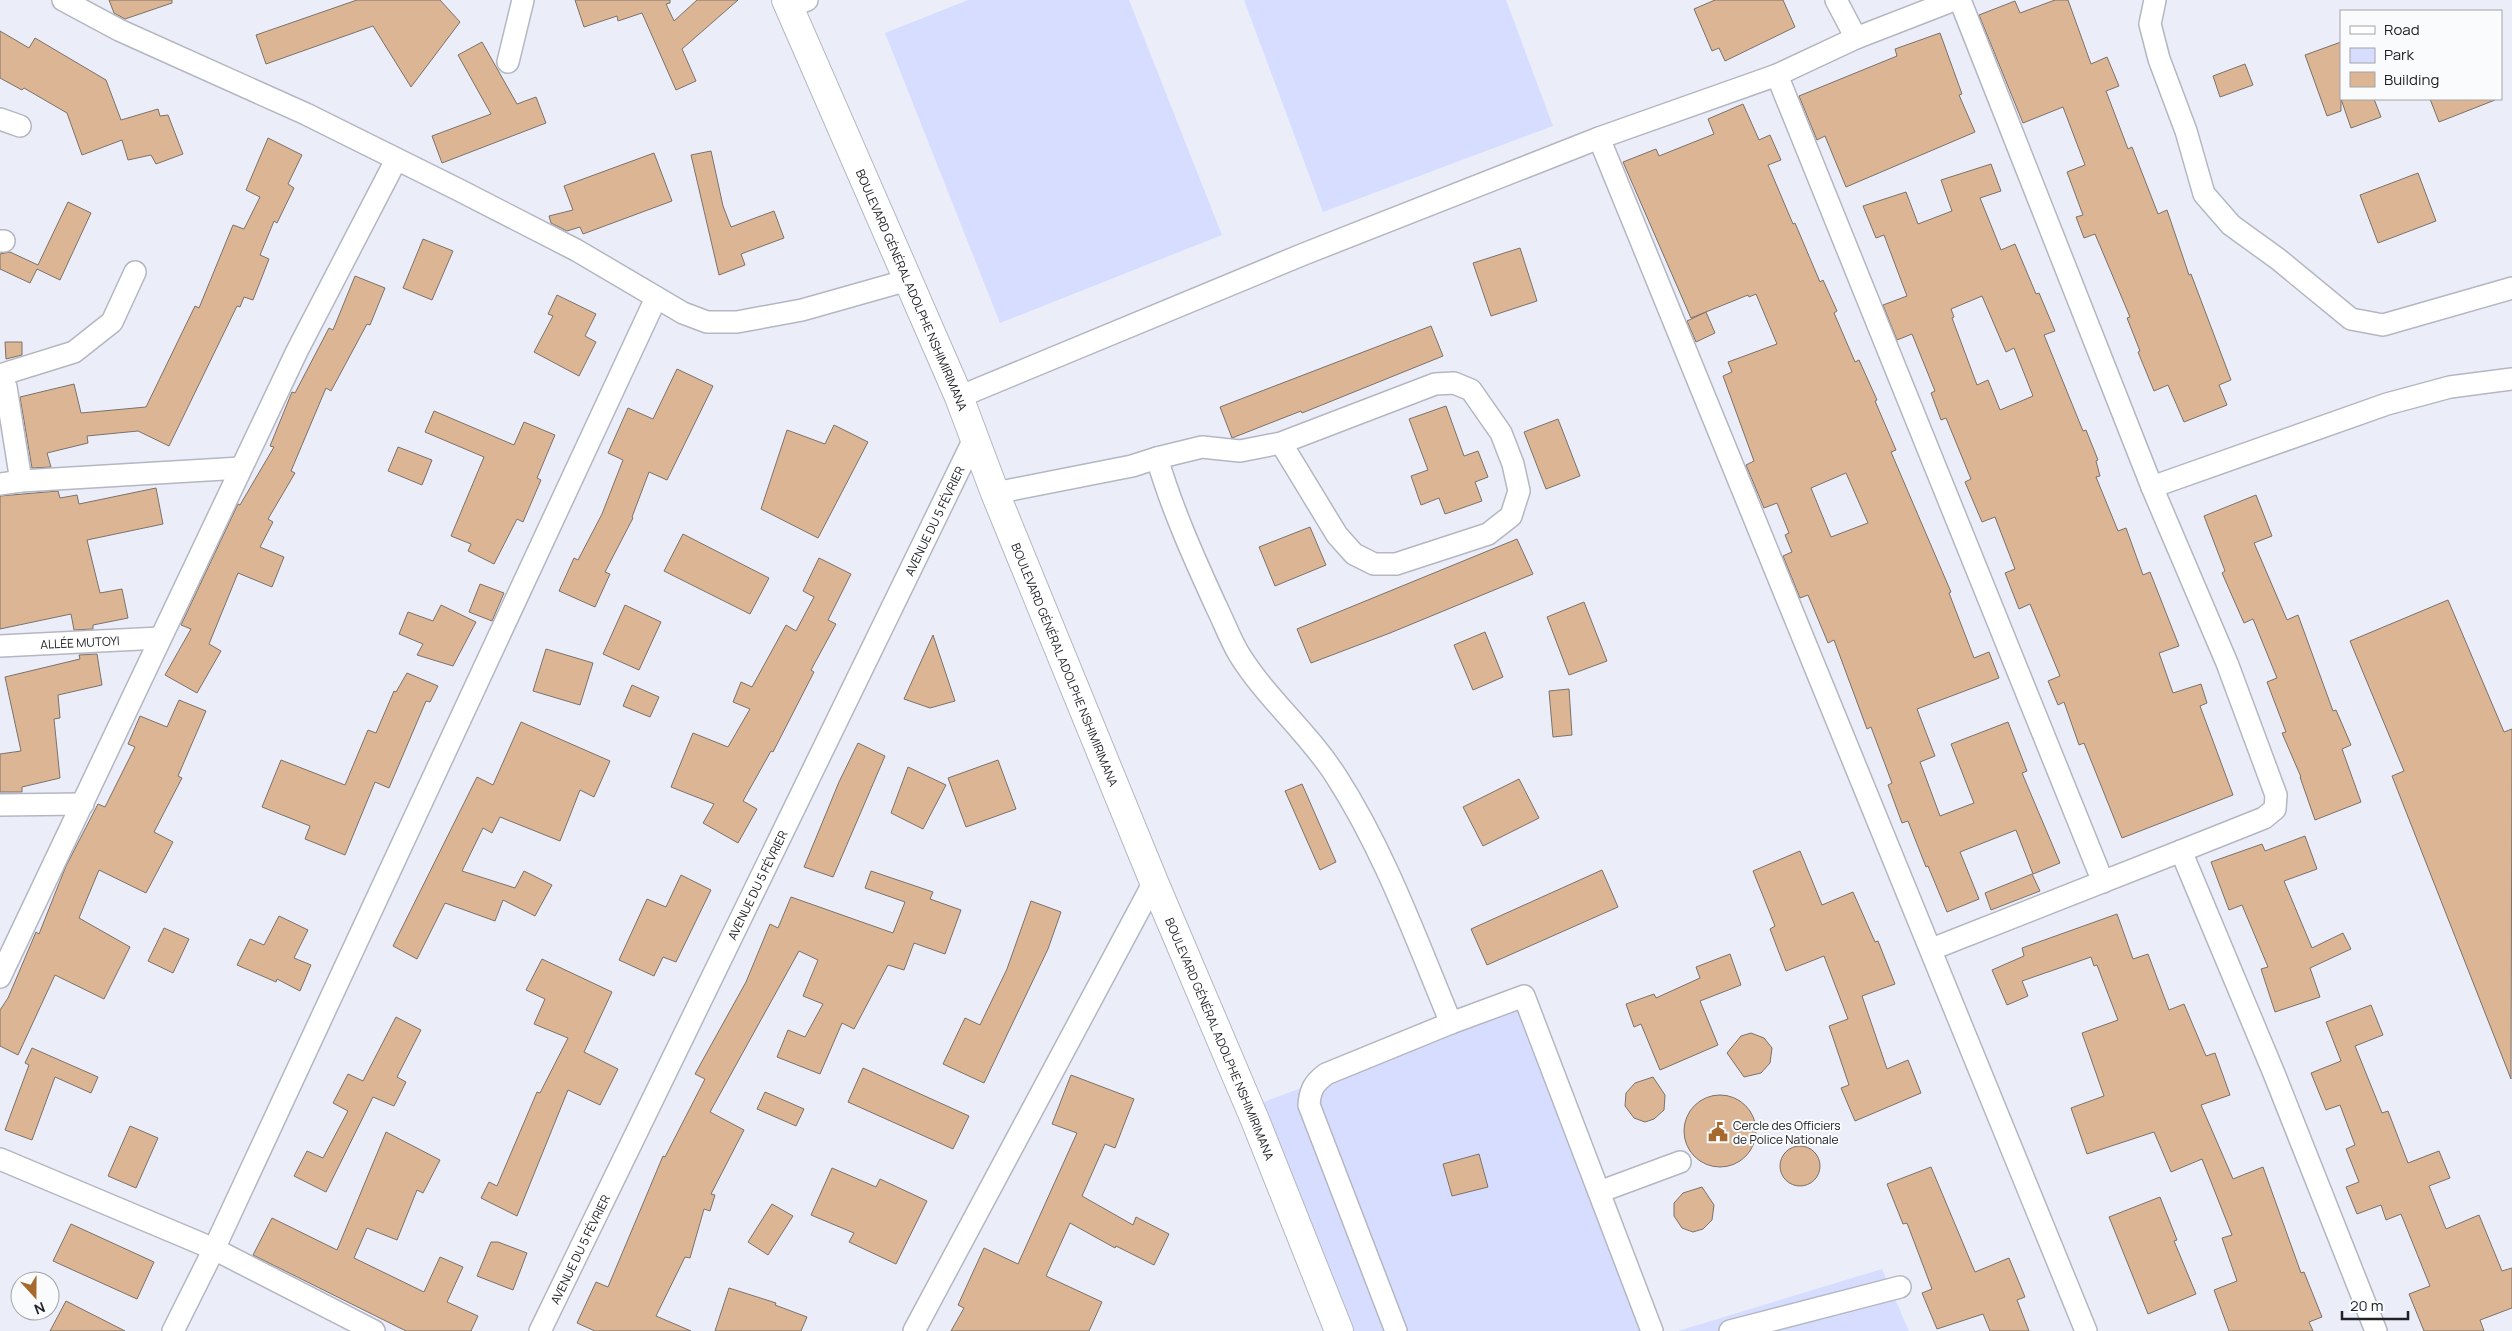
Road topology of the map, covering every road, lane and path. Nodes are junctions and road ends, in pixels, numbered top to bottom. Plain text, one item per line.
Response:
1 (63, 0) edge
2 (523, 0) edge
3 (1836, 0) edge
4 (1954, 0) edge
5 (1960, 0) edge
6 (2155, 0) edge
7 (794, 2) edge
8 (1856, 38) junction
9 (508, 62) dead end
10 (1777, 74) junction
11 (0, 119) edge
12 (20, 126) dead end
13 (1599, 138) junction
14 (396, 160) junction
15 (135, 272) dead end
16 (908, 280) junction
17 (2512, 288) edge
18 (656, 298) junction
19 (0, 375) edge
20 (2512, 378) edge
21 (959, 398) junction
22 (974, 439) junction
23 (1281, 443) junction
24 (1157, 458) junction
25 (241, 468) junction
26 (21, 481) junction
27 (0, 484) edge
28 (2152, 487) junction
29 (995, 493) junction
30 (160, 638) junction
31 (0, 646) edge
32 (83, 804) junction
33 (0, 805) edge
34 (2181, 851) junction
35 (1154, 882) junction
36 (2103, 882) junction
37 (1932, 949) junction
38 (6, 954) edge
39 (0, 977) edge
40 (1451, 1023) junction
41 (0, 1159) edge
42 (1680, 1162) dead end
43 (1599, 1192) junction
44 (214, 1249) junction
45 (1900, 1287) dead end
46 (173, 1331) edge
47 (374, 1331) edge
48 (540, 1331) edge
49 (914, 1331) edge
50 (1339, 1331) edge
51 (1396, 1331) edge
52 (1652, 1331) edge
53 (1730, 1331) edge
54 (2086, 1331) edge
55 (2376, 1331) edge

1 - 14 street
2 - 9 street
3 - 8 street
4 - 8 street
5 - 28 street
6 - 17 street
7 - 16 main road, BOULEVARD GÉNÉRAL ADOLPHE NSHIMIRIMANA
8 - 10 street
10 - 13 street
10 - 36 street
11 - 12 street
13 - 21 street
13 - 37 street
14 - 18 street
14 - 25 street
15 - 19 street
16 - 18 street
16 - 21 main road, BOULEVARD GÉNÉRAL ADOLPHE NSHIMIRIMANA
18 - 44 street
19 - 26 street
20 - 28 street
21 - 22 main road, BOULEVARD GÉNÉRAL ADOLPHE NSHIMIRIMANA
22 - 29 main road, BOULEVARD GÉNÉRAL ADOLPHE NSHIMIRIMANA
22 - 48 street, AVENUE DU 5 FÉVRIER
23 - 23 street
23 - 24 street
24 - 29 street
24 - 40 street
25 - 26 street
25 - 30 street
26 - 27 street
28 - 34 street
29 - 35 main road, BOULEVARD GÉNÉRAL ADOLPHE NSHIMIRIMANA
30 - 31 street, ALLÉE MUTOYI
30 - 32 street
32 - 33 street
32 - 38 street
34 - 36 street
34 - 55 street
35 - 49 street
35 - 50 main road, BOULEVARD GÉNÉRAL ADOLPHE NSHIMIRIMANA
36 - 37 street
37 - 54 street
38 - 39 street
40 - 43 street
40 - 51 street
41 - 44 street
42 - 43 street
43 - 52 street
44 - 46 street
44 - 47 street
45 - 53 street

